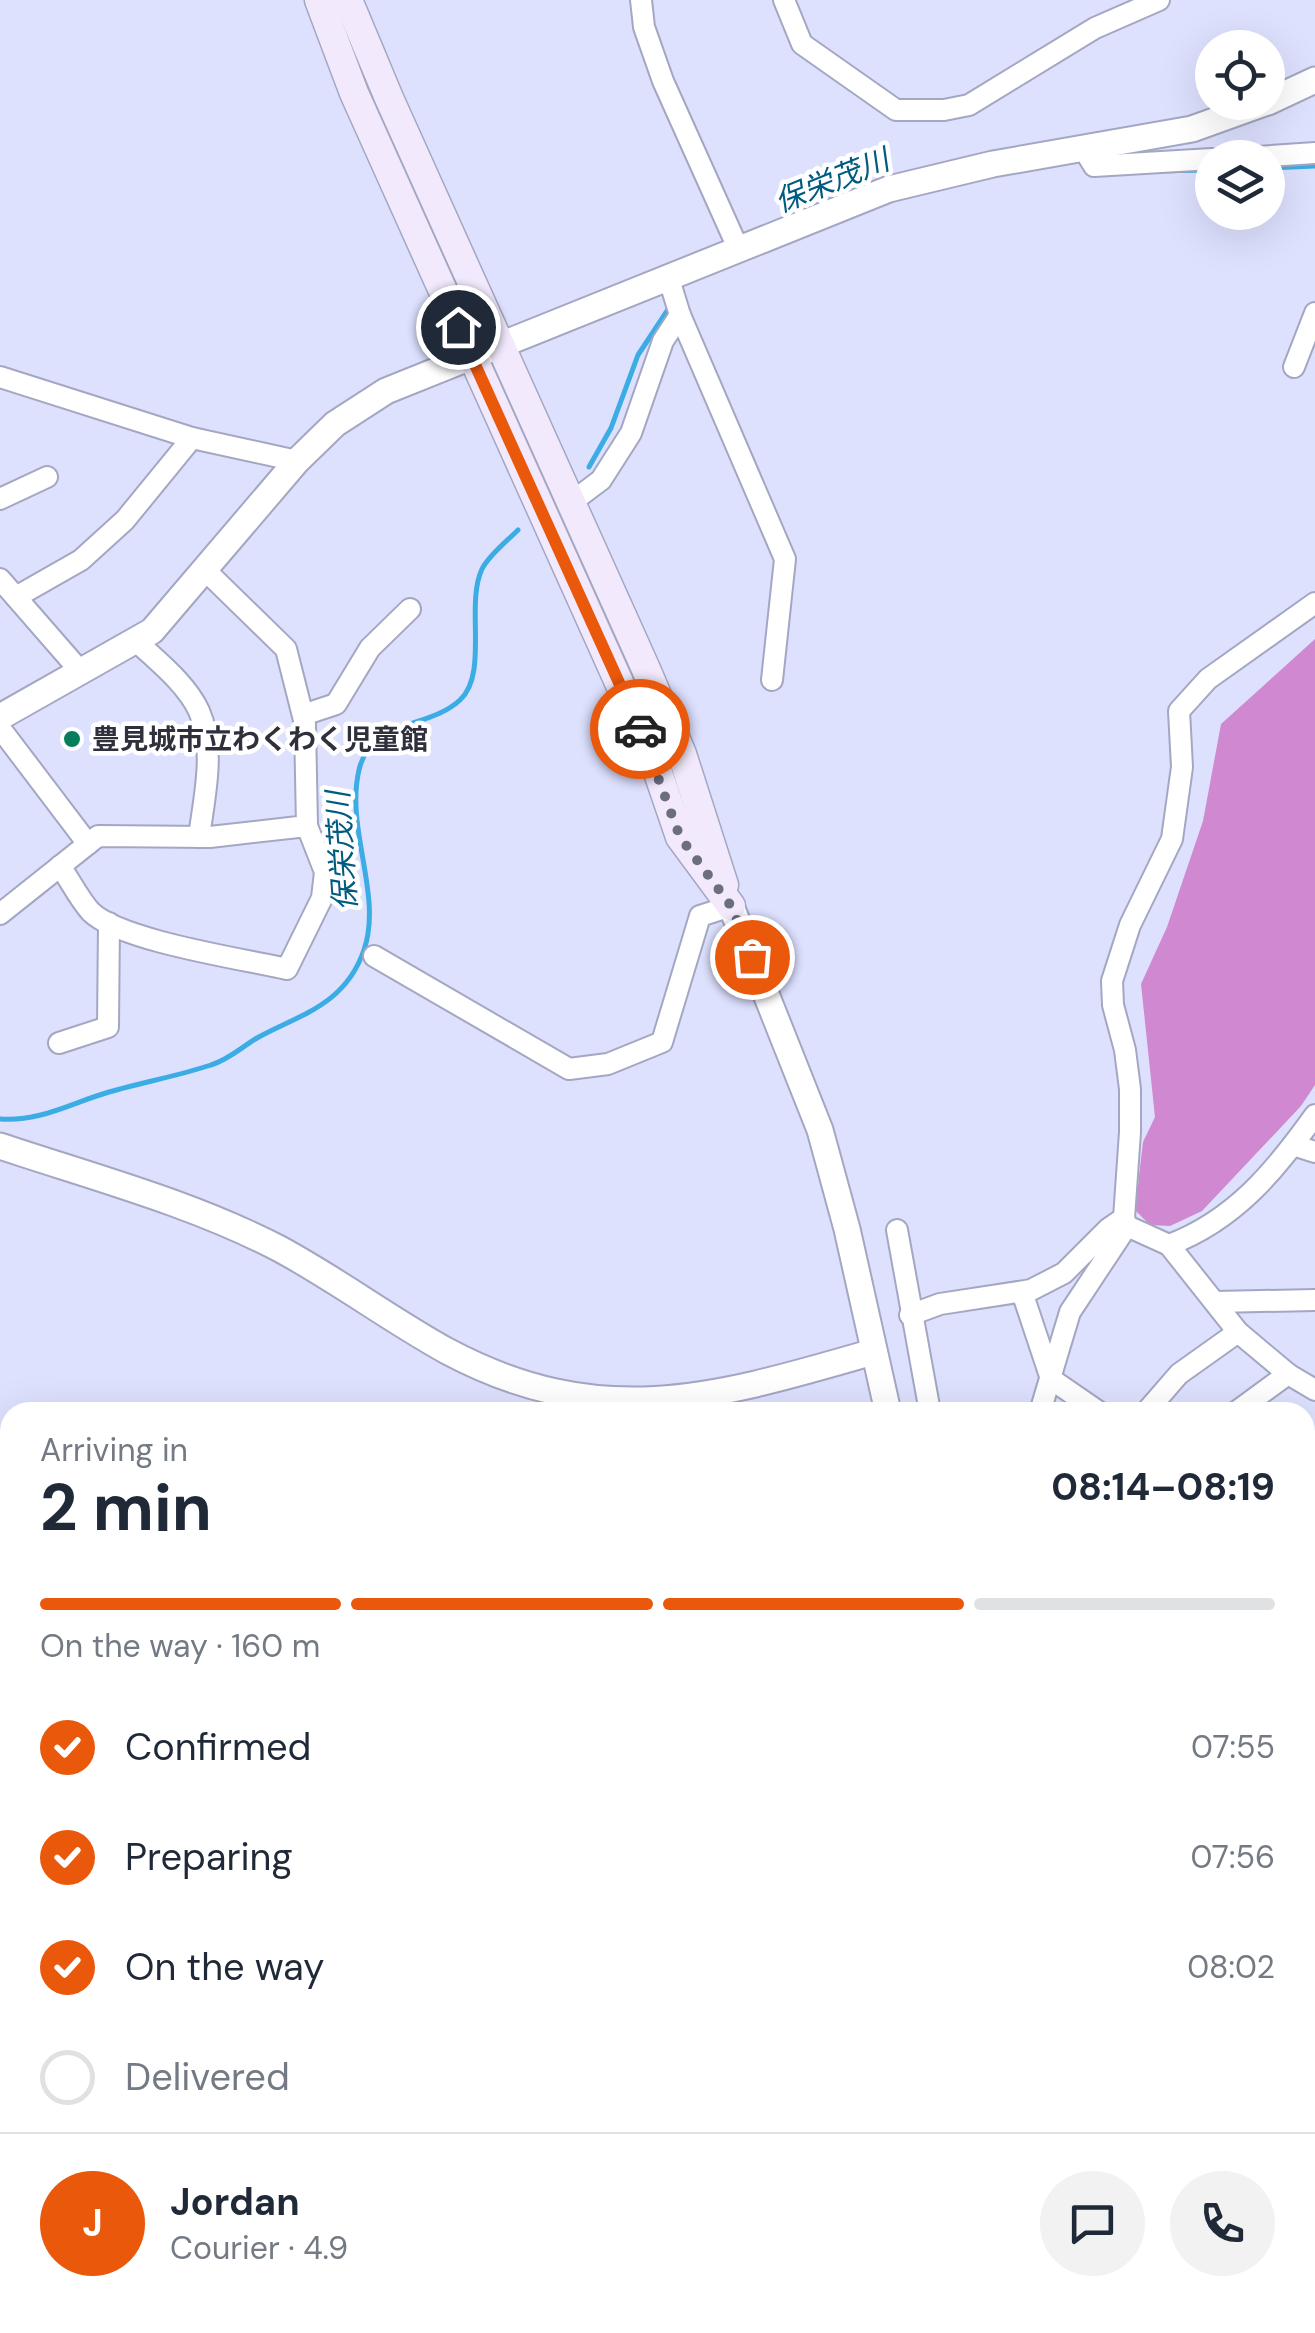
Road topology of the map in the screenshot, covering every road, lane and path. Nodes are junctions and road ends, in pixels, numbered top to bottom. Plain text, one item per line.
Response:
1 (319, 0) edge
2 (348, 0) edge
3 (642, 0) edge
4 (784, 0) edge
5 (1159, 0) edge
6 (1315, 80) edge
7 (1285, 94) edge
8 (1217, 120) edge
9 (1083, 148) junction
10 (1315, 153) edge
11 (1285, 155) edge
12 (1195, 160) edge
13 (738, 248) junction
14 (668, 276) junction
15 (1315, 313) edge
16 (680, 315) junction
17 (501, 343) junction
18 (471, 355) junction
19 (1294, 367) dead end
20 (0, 377) edge
21 (192, 438) junction
22 (297, 461) junction
23 (47, 477) dead end
24 (0, 499) edge
25 (573, 501) junction
26 (205, 570) junction
27 (0, 579) edge
28 (16, 597) junction
29 (1315, 603) edge
30 (410, 608) dead end
31 (135, 640) junction
32 (81, 672) junction
33 (772, 680) dead end
34 (303, 714) junction
35 (0, 717) edge
36 (0, 728) edge
37 (307, 826) junction
38 (200, 837) junction
39 (88, 844) junction
40 (60, 866) junction
41 (731, 906) junction
42 (0, 914) edge
43 (109, 923) junction
44 (374, 956) dead end
45 (59, 1043) dead end
46 (1315, 1115) edge
47 (1293, 1145) junction
48 (0, 1146) edge
49 (1315, 1152) edge
50 (1126, 1222) junction
51 (897, 1230) dead end
52 (1169, 1245) junction
53 (1022, 1292) junction
54 (1315, 1300) edge
55 (1215, 1302) junction
56 (910, 1315) junction
57 (1238, 1332) junction
58 (874, 1352) junction
59 (1288, 1374) junction
60 (1051, 1379) junction
61 (1314, 1387) edge
62 (886, 1402) edge
63 (928, 1402) edge
64 (1043, 1402) edge
65 (1084, 1402) edge
66 (1155, 1402) edge
67 (1250, 1402) edge

1 - 18 main road
2 - 17 main road
3 - 13 street
4 - 5 street
6 - 7 street
8 - 9 street
9 - 12 street
9 - 13 street
10 - 11 street
13 - 14 street
14 - 16 street
14 - 17 street
15 - 19 street
16 - 25 street
16 - 33 street
17 - 18 street
17 - 25 main road
18 - 22 street
18 - 41 main road
20 - 21 street
21 - 22 street
21 - 28 street
22 - 26 street
23 - 24 street
25 - 41 main road
26 - 31 street
26 - 34 street
27 - 28 street
28 - 32 street
29 - 50 street
30 - 34 street
31 - 32 street
31 - 38 street
32 - 35 street
34 - 37 street
36 - 39 street
37 - 38 street
37 - 43 street
38 - 39 street
39 - 40 street
40 - 42 street
40 - 43 street
41 - 44 street
41 - 58 street
43 - 45 street
46 - 47 street
47 - 49 street
47 - 52 street
48 - 58 street
50 - 52 street
50 - 53 street
50 - 60 street
51 - 56 street
52 - 55 street
53 - 56 street
53 - 60 street
54 - 55 street
55 - 57 street
56 - 63 street
57 - 59 street
57 - 66 street
58 - 62 street
59 - 61 street
59 - 67 street
60 - 64 street
60 - 65 street

